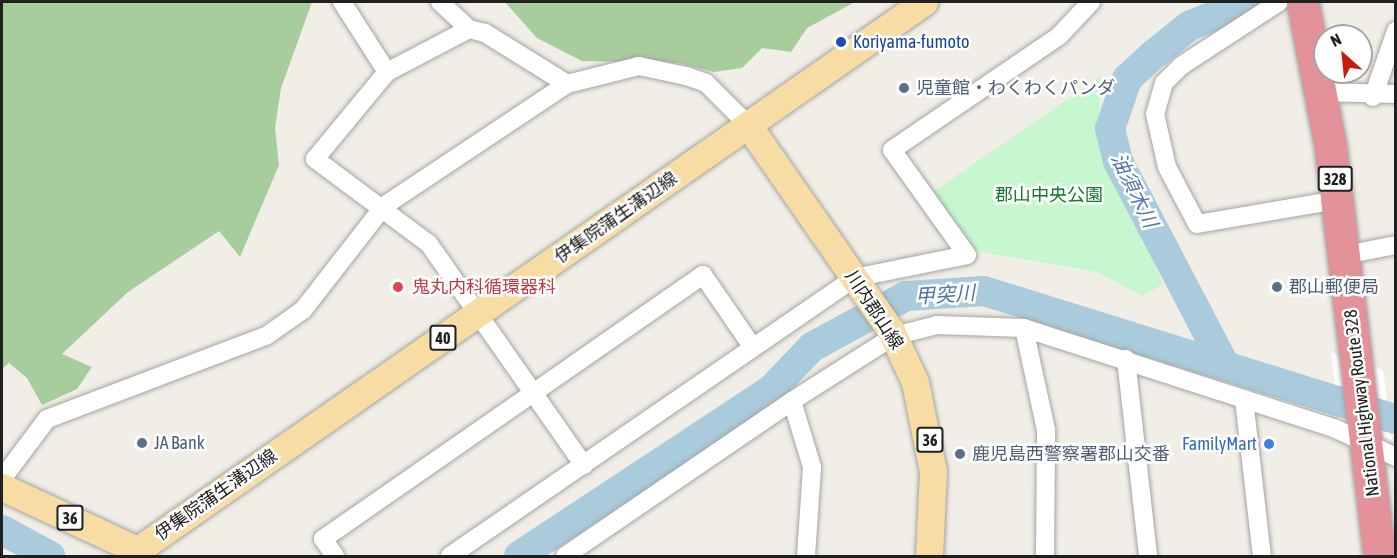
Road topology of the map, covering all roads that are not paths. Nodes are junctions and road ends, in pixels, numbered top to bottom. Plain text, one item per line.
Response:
1 (342, 2) edge
2 (440, 2) edge
3 (924, 2) edge
4 (1091, 2) edge
5 (1279, 2) edge
6 (1303, 2) edge
7 (469, 29) junction
8 (1395, 31) edge
9 (387, 72) junction
10 (567, 84) junction
11 (1321, 92) junction
12 (1395, 94) edge
13 (1372, 97) junction
14 (748, 125) junction
15 (1338, 200) junction
16 (384, 206) junction
17 (1395, 245) edge
18 (1345, 255) junction
19 (857, 282) junction
20 (478, 313) junction
21 (1024, 328) junction
22 (893, 333) junction
23 (752, 346) junction
24 (1126, 359) junction
25 (535, 393) junction
26 (1244, 399) junction
27 (792, 401) junction
28 (1366, 437) junction
29 (1395, 457) edge
30 (585, 465) junction
31 (2, 479) edge
32 (2, 487) edge
33 (133, 553) edge
34 (335, 556) edge
35 (450, 556) edge
36 (565, 556) edge
37 (806, 556) edge
38 (929, 556) edge
39 (1045, 556) edge
40 (1148, 556) edge
41 (1262, 556) edge
42 (1380, 556) edge

1 - 9 street
2 - 7 street
3 - 14 main road, 伊集院蒲生溝辺線 / 40
4 - 19 street
5 - 15 street
6 - 11 highway, National Highway Route 328 / 328
7 - 9 street
7 - 10 street
8 - 13 street
9 - 16 street
10 - 14 street
10 - 16 street
11 - 13 street
11 - 15 highway, National Highway Route 328 / 328
12 - 13 street
14 - 19 main road, 川内郡山線 / 36
14 - 20 main road, 伊集院蒲生溝辺線 / 40
15 - 18 highway, National Highway Route 328 / 328
16 - 20 street
16 - 31 street
17 - 18 street
18 - 28 highway, National Highway Route 328 / 328
19 - 22 main road, 川内郡山線 / 36
19 - 23 street
20 - 25 street
20 - 33 main road, 伊集院蒲生溝辺線 / 40
21 - 22 street
21 - 24 street
21 - 39 street
22 - 27 street
22 - 38 main road, 川内郡山線 / 36
23 - 25 street
23 - 30 street
24 - 26 street
24 - 40 street
25 - 30 street
25 - 34 street
26 - 28 street
26 - 41 street
27 - 36 street
27 - 37 street
28 - 29 street
28 - 42 highway, National Highway Route 328 / 328
30 - 35 street
32 - 33 main road, 36

